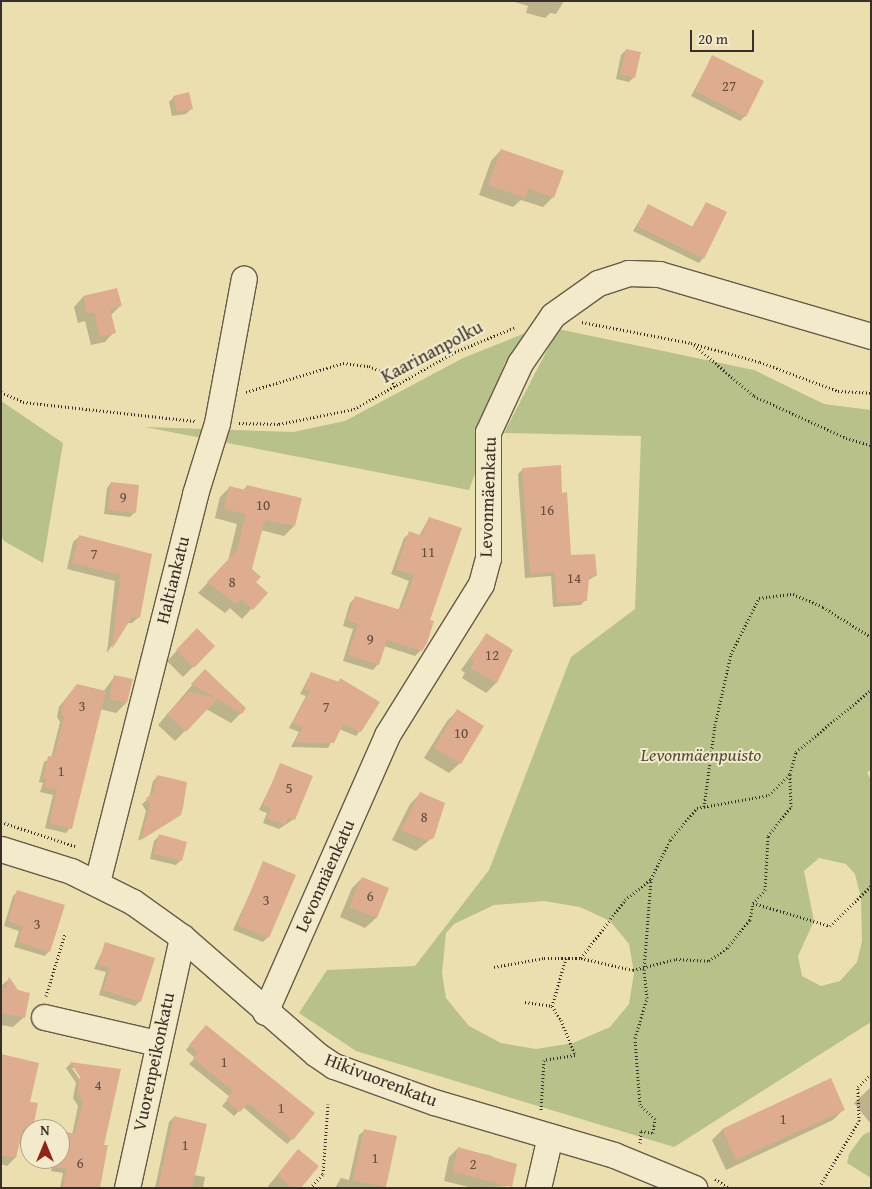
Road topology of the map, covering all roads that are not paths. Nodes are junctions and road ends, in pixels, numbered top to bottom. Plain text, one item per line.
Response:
1 (244, 278) dead end
2 (871, 336) edge
3 (1, 849) edge
4 (101, 872) junction
5 (182, 937) junction
6 (265, 1012) junction
7 (44, 1017) road end
8 (157, 1043) junction
9 (545, 1127) junction
10 (702, 1182) edge
11 (126, 1188) edge
12 (538, 1188) edge

1 - 4 street, Haltiankatu
2 - 6 street, Levonmäenkatu
3 - 4 street, Hikivuorenkatu
4 - 5 street, Hikivuorenkatu
5 - 6 street, Hikivuorenkatu
5 - 8 street, Vuorenpeikonkatu
6 - 9 street, Hikivuorenkatu
7 - 8 street
8 - 11 street, Vuorenpeikonkatu
9 - 10 street, Hikivuorenkatu
9 - 12 street

